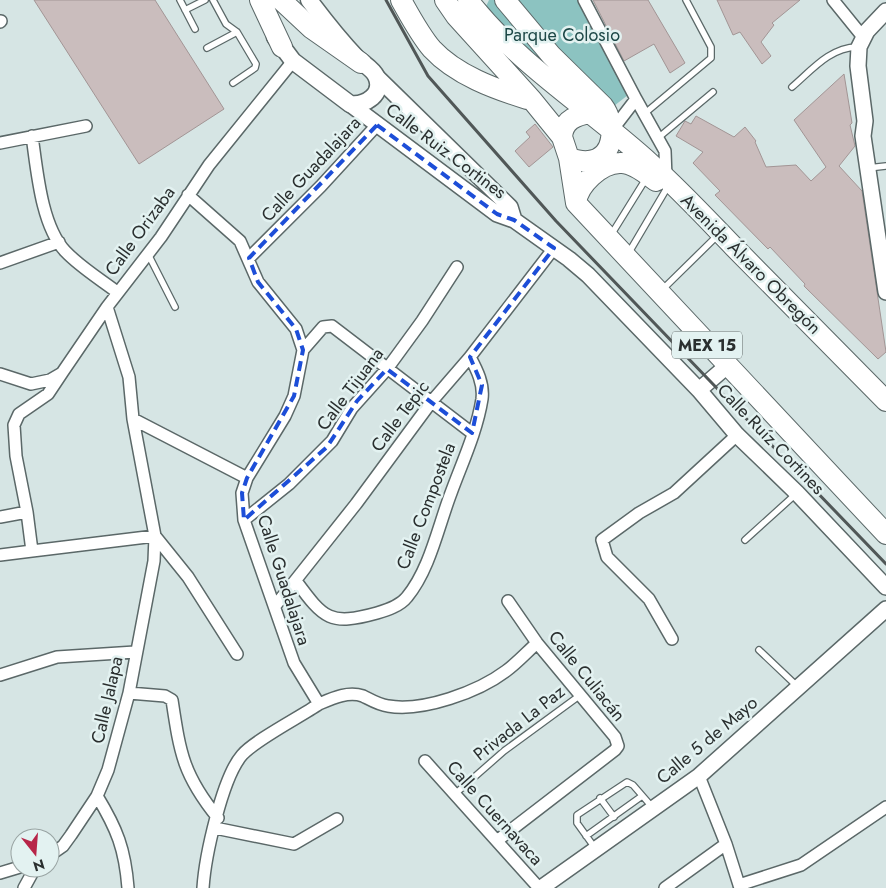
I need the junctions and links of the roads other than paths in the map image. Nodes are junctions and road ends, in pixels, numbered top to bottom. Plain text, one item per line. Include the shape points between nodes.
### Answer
1 (180, 0) edge
2 (205, 0) edge
3 (212, 0) edge
4 (250, 0) edge
5 (260, 0) edge
6 (281, 0) edge
7 (309, 0) edge
8 (401, 0) edge
9 (444, 0) edge
10 (468, 0) edge
11 (505, 0) edge
12 (584, 0) edge
13 (686, 0) edge
14 (833, 0) edge
15 (186, 10) junction
16 (886, 11) edge
17 (196, 29) dead end
18 (237, 32) junction
19 (861, 42) junction
20 (207, 48) dead end
21 (287, 54) junction
22 (369, 69) junction
23 (233, 83) dead end
24 (792, 87) dead end
25 (713, 92) dead end
26 (636, 99) junction
27 (532, 100) junction
28 (350, 104) junction
29 (590, 113) junction
30 (644, 114) junction
31 (377, 125) junction
32 (86, 126) dead end
33 (613, 129) junction
34 (32, 136) junction
35 (562, 137) junction
36 (658, 138) junction
37 (0, 143) edge
38 (569, 158) junction
39 (877, 167) edge
40 (660, 181) junction
41 (188, 195) junction
42 (576, 203) junction
43 (886, 219) edge
44 (514, 220) junction
45 (720, 233) junction
46 (608, 239) junction
47 (58, 242) junction
48 (554, 248) junction
49 (148, 254) junction
50 (249, 258) junction
51 (626, 258) junction
52 (0, 264) edge
53 (456, 267) dead end
54 (117, 292) junction
55 (886, 292) edge
56 (659, 293) junction
57 (106, 307) junction
58 (175, 307) dead end
59 (303, 350) junction
60 (470, 356) junction
61 (727, 366) junction
62 (387, 370) junction
63 (62, 373) junction
64 (0, 374) edge
65 (699, 390) junction
66 (432, 401) junction
67 (886, 401) edge
68 (133, 419) junction
69 (472, 433) junction
70 (737, 435) junction
71 (247, 478) junction
72 (797, 493) junction
73 (27, 512) junction
74 (0, 517) edge
75 (248, 517) junction
76 (886, 534) edge
77 (155, 536) junction
78 (745, 540) dead end
79 (32, 551) junction
80 (0, 555) edge
81 (296, 581) junction
82 (886, 587) edge
83 (508, 601) dead end
84 (275, 606) junction
85 (886, 609) edge
86 (672, 639) dead end
87 (538, 643) junction
88 (760, 650) dead end
89 (135, 652) junction
90 (237, 654) dead end
91 (0, 675) edge
92 (798, 687) junction
93 (129, 693) junction
94 (579, 696) junction
95 (319, 704) junction
96 (425, 760) dead end
97 (699, 776) junction
98 (455, 794) junction
99 (97, 796) junction
100 (642, 796) junction
101 (600, 798) junction
102 (653, 808) junction
103 (886, 808) edge
104 (614, 816) junction
105 (337, 819) dead end
106 (216, 823) junction
107 (586, 836) junction
108 (498, 840) junction
109 (726, 844) junction
110 (60, 848) edge
111 (596, 849) junction
112 (740, 886) edge
113 (128, 888) edge
114 (203, 888) edge
115 (540, 888) edge
116 (665, 888) edge

1 - 15 lane
2 - 15 lane
3 - 18 lane via 226,24
4 - 21 main road, Calle Ruiz Cortines
5 - 21 highway
6 - 22 highway via 311,28
7 - 22 main road, Calle Ruiz Cortines
8 - 27 highway via 428,43 445,60 473,77
9 - 27 highway
10 - 29 highway via 521,55
11 - 33 highway via 551,55 603,106
12 - 26 street
13 - 30 lane via 711,47 711,58
14 - 19 street
15 - 17 lane
16 - 19 street
18 - 20 lane
18 - 23 lane via 256,64
19 - 24 lane via 830,54
19 - 39 street via 858,66
21 - 28 main road, Calle Ruiz Cortines
21 - 41 street, Calle Orizaba
22 - 28 main road via 377,87 372,99 362,104
22 - 44 street, Calle Ruiz Cortines via 510,207
25 - 36 lane
26 - 30 street
26 - 33 street
27 - 35 highway
28 - 31 street, Calle Ruiz Cortines
29 - 33 highway
29 - 35 highway via 570,120 563,129
30 - 36 street
31 - 44 street, Calle Ruiz Cortines via 497,214
31 - 50 street, Calle Guadalajara
32 - 34 street
33 - 38 highway via 609,145 602,155 589,161
33 - 40 highway, Avenida Álvaro Obregón
34 - 37 street
34 - 47 street via 44,203
35 - 38 highway
36 - 40 street via 667,156
38 - 42 highway
39 - 43 street
39 - 55 street
40 - 42 highway via 627,164 614,164 584,184
40 - 45 highway, Avenida Álvaro Obregón via 691,204
40 - 46 lane
40 - 51 lane
41 - 49 street, Calle Orizaba
41 - 50 street via 240,241
42 - 46 highway, MEX 15
44 - 48 street, Calle Ruíz Cortines
45 - 56 lane
45 - 67 highway, Avenida Álvaro Obregón
46 - 51 highway, MEX 15
47 - 52 street
47 - 54 street
48 - 60 street, Calle Tepic
48 - 65 street, Calle Ruíz Cortines via 588,275
49 - 54 street, Calle Orizaba
49 - 58 lane
50 - 59 street via 258,282 296,328
51 - 56 highway, MEX 15
53 - 62 street, Calle Tijuana
54 - 57 street, Calle Orizaba
56 - 61 highway, MEX 15
57 - 63 street, Calle Orizaba
57 - 68 street, Calle Jalapa via 129,377
59 - 62 street via 322,327 328,325
59 - 71 street, Calle Guadalajara via 294,396
60 - 66 street, Calle Tepic
60 - 69 street, Calle Compostela via 482,385 482,399
61 - 65 street
61 - 76 highway, MEX 15
62 - 66 street
62 - 75 street, Calle Tijuana via 358,401 328,446 289,484
63 - 64 street via 50,380 31,384
63 - 73 street, Calle Orizaba via 48,394 24,409 16,419 14,441
65 - 70 street, Calle Ruíz Cortines
66 - 69 street
66 - 81 street, Calle Tepic
68 - 71 street
68 - 77 street, Calle Jalapa
69 - 81 street, Calle Compostela via 422,573 406,599 388,609 340,620 314,605
70 - 72 street, Calle Ruíz Cortines
70 - 86 street via 674,493 602,540 607,558 649,599
71 - 75 street, Calle Guadalajara via 242,493
72 - 78 lane
72 - 82 street, Calle Ruíz Cortines
73 - 74 street
73 - 79 street
75 - 84 street, Calle Guadalajara
77 - 79 street
77 - 89 street, Calle Jalapa via 151,581
77 - 90 street via 188,577
79 - 80 street
81 - 84 street, Calle Tepic
83 - 87 street, Calle Culiacán
84 - 95 street, Calle Guadalajara via 294,663
85 - 92 street, Calle 5 de Mayo
87 - 94 street, Calle Culiacán
87 - 95 street via 490,681 449,698 425,704 387,706 352,694
88 - 92 lane
89 - 91 street via 57,658
89 - 93 street, Calle Jalapa
92 - 97 street, Calle 5 de Mayo
93 - 99 street, Calle Jalapa via 108,770
93 - 106 street via 165,696 172,700 184,766
94 - 98 lane, Privada La Paz via 504,751
94 - 108 street, Calle Culiacán via 615,737 618,746
95 - 106 street via 242,756 228,781
96 - 98 street, Calle Cuernavaca
97 - 102 street, Calle 5 de Mayo
97 - 109 street
98 - 108 street, Calle Cuernavaca
99 - 110 street, Calle Jalapa
99 - 113 street via 120,837
100 - 101 lane via 627,782
100 - 102 lane
100 - 104 lane
101 - 104 lane
101 - 107 lane via 575,817
102 - 111 street, Calle 5 de Mayo
103 - 112 street via 800,865
104 - 107 lane
105 - 106 street via 294,844
106 - 114 street
107 - 111 lane
108 - 115 street, Calle Cuernavaca
109 - 112 street
109 - 116 street
111 - 115 street, Calle 5 de Mayo

